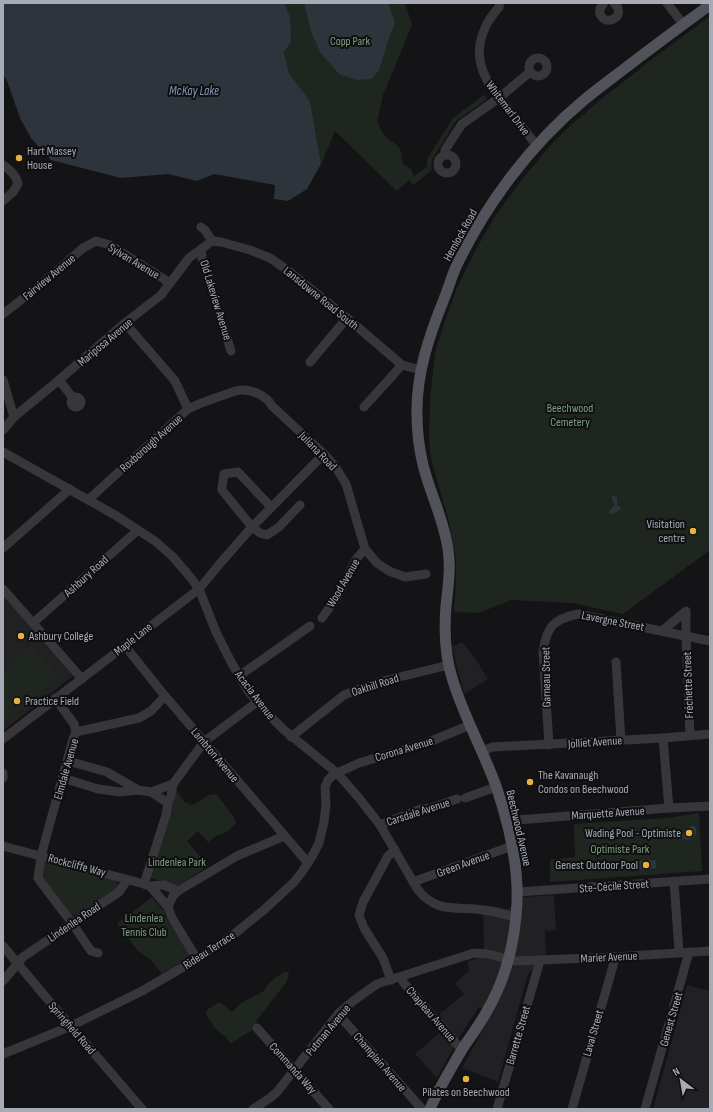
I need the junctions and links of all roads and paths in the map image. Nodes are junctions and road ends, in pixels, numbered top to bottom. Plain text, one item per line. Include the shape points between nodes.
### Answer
1 (500, 3) edge
2 (604, 3) edge
3 (614, 3) edge
4 (667, 3) edge
5 (710, 5) edge
6 (683, 24) junction
7 (530, 72) dead end
8 (499, 98) junction
9 (537, 146) junction
10 (445, 155) dead end
11 (3, 166) edge
12 (3, 202) edge
13 (201, 226) dead end
14 (96, 241) joint
15 (212, 241) junction
16 (201, 249) junction
17 (169, 284) junction
18 (3, 314) edge
19 (346, 318) junction
20 (125, 323) junction
21 (231, 351) dead end
22 (310, 362) dead end
23 (402, 365) junction
24 (421, 370) junction
25 (3, 380) edge
26 (59, 380) junction
27 (73, 398) dead end
28 (364, 407) dead end
29 (188, 408) junction
30 (14, 417) junction
31 (3, 430) edge
32 (3, 452) edge
33 (324, 454) junction
34 (70, 489) junction
35 (88, 500) junction
36 (300, 505) dead end
37 (271, 507) junction
38 (252, 527) junction
39 (138, 530) junction
40 (3, 548) edge
41 (365, 549) junction
42 (449, 566) joint
43 (426, 574) dead end
44 (3, 589) edge
45 (199, 589) junction
46 (565, 617) joint
47 (322, 618) dead end
48 (33, 623) junction
49 (310, 626) dead end
50 (662, 631) junction
51 (686, 636) junction
52 (710, 641) edge
53 (125, 646) junction
54 (616, 662) dead end
55 (448, 665) junction
56 (239, 676) junction
57 (82, 679) junction
58 (165, 696) junction
59 (55, 698) junction
60 (257, 702) junction
61 (470, 725) junction
62 (76, 732) junction
63 (710, 734) edge
64 (690, 735) junction
65 (291, 737) junction
66 (663, 738) junction
67 (3, 739) edge
68 (621, 740) junction
69 (205, 743) junction
70 (548, 745) junction
71 (481, 751) junction
72 (68, 761) junction
73 (3, 773) edge
74 (337, 773) junction
75 (3, 778) edge
76 (63, 778) junction
77 (173, 784) junction
78 (496, 787) junction
79 (138, 790) junction
80 (151, 792) junction
81 (168, 803) junction
82 (710, 806) edge
83 (669, 808) junction
84 (506, 821) junction
85 (380, 824) junction
86 (284, 836) junction
87 (3, 846) edge
88 (512, 846) junction
89 (395, 850) junction
90 (42, 856) junction
91 (308, 863) junction
92 (710, 879) edge
93 (128, 880) junction
94 (674, 881) junction
95 (413, 882) junction
96 (147, 885) junction
97 (178, 891) junction
98 (518, 892) junction
99 (168, 907) junction
100 (516, 917) junction
101 (72, 923) junction
102 (3, 946) edge
103 (710, 950) edge
104 (679, 952) junction
105 (690, 952) junction
106 (98, 953) dead end
107 (614, 957) junction
108 (197, 959) junction
109 (509, 960) junction
110 (540, 961) junction
111 (18, 963) junction
112 (401, 977) junction
113 (391, 980) junction
114 (3, 981) edge
115 (338, 1014) junction
116 (71, 1026) junction
117 (257, 1028) dead end
118 (462, 1050) junction
119 (3, 1054) edge
120 (295, 1070) junction
121 (142, 1109) edge
122 (254, 1109) edge
123 (329, 1109) edge
124 (422, 1109) edge
125 (430, 1109) edge
126 (497, 1109) edge
127 (572, 1109) edge
128 (645, 1109) edge

1 - 8 street, Whitemarl Drive via 485,26 479,53 485,77
2 - 3 street via 600,12 603,18 609,20 615,19 618,14 618,8
4 - 6 street
5 - 6 main road, Hemlock Road
6 - 9 main road, Hemlock Road via 584,100
7 - 8 street
8 - 9 street, Whitemarl Drive
8 - 10 street via 462,124 445,150
9 - 24 main road, Hemlock Road via 511,177 480,222 455,270 433,325
11 - 12 street via 14,174 18,182 17,188
13 - 15 street
14 - 17 street, Sylvan Avenue via 110,245
14 - 18 street, Fairview Avenue via 83,248 38,288
15 - 16 street
15 - 19 street, Lansdowne Road South via 250,250 270,258
16 - 17 street, Mariposa Avenue via 189,258
16 - 21 street, Old Lakeview Avenue
17 - 20 street, Mariposa Avenue via 161,295
19 - 22 street
19 - 23 street, Lansdowne Road South
20 - 26 street, Mariposa Avenue
20 - 29 street, Roxborough Avenue via 175,381
23 - 24 street, Lansdowne Road South
23 - 28 street
24 - 42 main road, Hemlock Road via 417,394 418,438 422,463 444,528
25 - 30 street
26 - 27 street
26 - 30 street, Mariposa Avenue
29 - 33 street, Juliana Road via 237,391 259,394
29 - 35 street, Roxborough Avenue
30 - 31 street, Mariposa Avenue
32 - 34 street, Acacia Avenue
33 - 37 street, Maple Lane
33 - 41 street, Juliana Road via 346,484
34 - 35 street, Acacia Avenue
34 - 40 street
35 - 39 street, Acacia Avenue
36 - 38 street via 279,527 267,535
37 - 38 street, Maple Lane
37 - 38 street via 238,472 224,474 222,490
38 - 45 street, Maple Lane
39 - 45 street, Acacia Avenue via 173,557
39 - 48 street, Ashbury Road
41 - 43 street, Juliana Road via 389,571 405,577
41 - 47 street, Wood Avenue via 357,558 337,597
42 - 55 main road, Beechwood Avenue via 446,606
44 - 48 street
45 - 53 street, Maple Lane
45 - 56 street, Acacia Avenue via 218,636
46 - 50 street, Lavergne Street via 578,614
46 - 70 street, Garneau Street via 552,625 545,638 543,651
48 - 57 street
49 - 56 street
50 - 51 street, Lavergne Street
50 - 51 street, Lavergne Street via 686,611
51 - 52 street, Lavergne Street
51 - 64 street, Fréchette Street
53 - 57 street, Maple Lane
53 - 58 street, Lambton Avenue
54 - 68 street
55 - 61 main road, Beechwood Avenue
55 - 65 street, Oakhill Road via 379,682 344,695
56 - 60 street, Acacia Avenue
57 - 59 street, Maple Lane
58 - 62 street, Elmdale Avenue via 151,711 140,718
58 - 69 street, Lambton Avenue
59 - 62 street via 74,724
59 - 67 street, Maple Lane
60 - 65 street, Acacia Avenue
60 - 69 street
61 - 71 main road, Beechwood Avenue
61 - 74 street, Corona Avenue via 429,742 359,763
62 - 72 street, Elmdale Avenue
63 - 64 street, Jolliet Avenue
64 - 66 street, Jolliet Avenue
65 - 74 street, Acacia Avenue
66 - 68 street, Jolliet Avenue
66 - 83 street
68 - 70 street, Jolliet Avenue
69 - 77 street
69 - 86 street, Lambton Avenue
70 - 71 street, Jolliet Avenue via 493,747
71 - 78 main road, Beechwood Avenue
72 - 76 street, Elmdale Avenue
72 - 79 street via 107,772
73 - 75 street
74 - 85 street, Acacia Avenue
74 - 91 street, Rideau Terrace via 326,783 322,833
76 - 79 street via 98,789 120,792
76 - 90 street, Elmdale Avenue
77 - 80 street
77 - 81 street
78 - 84 main road, Beechwood Avenue
78 - 85 street, Carsdale Avenue
79 - 80 street
80 - 81 street
81 - 96 street
82 - 83 street, Marquette Avenue
83 - 84 street, Marquette Avenue
84 - 88 main road, Beechwood Avenue
85 - 89 street, Acacia Avenue
86 - 91 street, Lambton Avenue
86 - 97 street via 237,856
87 - 90 street, Rockcliffe Way
88 - 95 street, Green Avenue
88 - 98 main road, Beechwood Avenue
89 - 95 street, Acacia Avenue
89 - 113 street, Chapleau Avenue via 388,856 363,902 359,915 383,958
90 - 93 street, Rockcliffe Way
90 - 101 street, Elmdale Avenue via 38,878
91 - 108 street, Rideau Terrace via 294,882 265,909
92 - 94 street, Ste-Cécile Street
93 - 96 street, Rockcliffe Way
93 - 101 street, Lindenlea Road via 119,892
94 - 98 street, Ste-Cécile Street
94 - 104 street
95 - 100 street, Acacia Avenue via 426,900 437,906 482,910
96 - 97 street, Rockcliffe Way via 164,885
96 - 99 street
97 - 99 street via 172,896
98 - 100 main road, Beechwood Avenue
99 - 108 street
100 - 109 main road, Beechwood Avenue
101 - 106 street, Elmdale Avenue via 91,951
101 - 111 street, Lindenlea Road
102 - 111 street, Springfield Road
103 - 105 street, Marier Avenue
104 - 105 street, Marier Avenue
104 - 107 street, Marier Avenue
105 - 128 street, Genest Street
107 - 110 street, Marier Avenue
107 - 127 street, Laval Street
108 - 116 street, Rideau Terrace via 142,991
109 - 110 street, Marier Avenue
109 - 112 street, Putman Avenue via 474,953
109 - 118 main road, Beechwood Avenue via 492,1004
110 - 126 street, Barrette Street
111 - 114 street, Lindenlea Road
111 - 116 street, Springfield Road
112 - 113 street, Putman Avenue
112 - 118 street, Chapleau Avenue
113 - 115 street, Putman Avenue via 377,984
115 - 120 street, Putman Avenue
115 - 124 street, Champlain Avenue
116 - 119 street, Rideau Terrace
116 - 121 street, Springfield Road
117 - 120 street, Commanda Way
118 - 125 main road, Beechwood Avenue
120 - 122 street, Putman Avenue via 270,1098
120 - 123 street, Commanda Way

